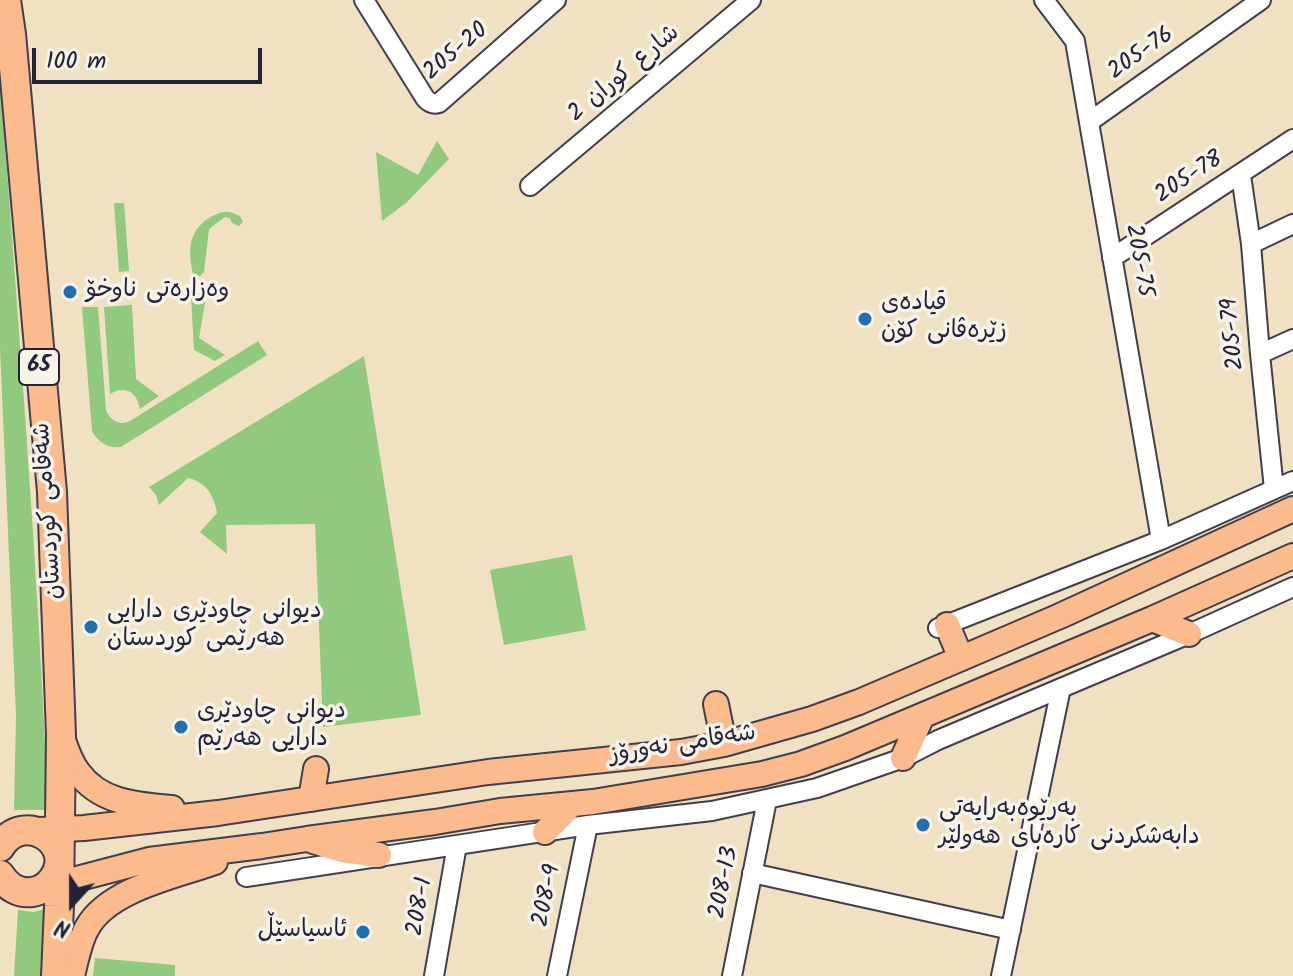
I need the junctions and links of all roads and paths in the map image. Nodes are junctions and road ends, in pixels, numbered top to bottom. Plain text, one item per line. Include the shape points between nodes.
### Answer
1 (6, 0) edge
2 (556, 0) edge
3 (1044, 0) edge
4 (1261, 0) edge
5 (745, 2) edge
6 (371, 3) edge
7 (1089, 122) junction
8 (1293, 139) edge
9 (1241, 175) junction
10 (530, 186) dead end
11 (1293, 224) edge
12 (1251, 244) junction
13 (1112, 258) junction
14 (1293, 339) edge
15 (1260, 354) junction
16 (1293, 481) edge
17 (1274, 489) junction
18 (1293, 509) edge
19 (1161, 540) junction
20 (1293, 556) edge
21 (1293, 587) edge
22 (1060, 616) junction
23 (1152, 619) junction
24 (942, 626) joint
25 (1189, 634) junction
26 (1075, 651) junction
27 (961, 658) junction
28 (1061, 688) junction
29 (716, 704) dead end
30 (922, 716) junction
31 (61, 735) junction
32 (724, 744) junction
33 (903, 758) junction
34 (316, 769) dead end
35 (311, 799) junction
36 (767, 800) junction
37 (572, 804) junction
38 (218, 813) junction
39 (588, 825) junction
40 (46, 830) junction
41 (545, 832) junction
42 (307, 839) junction
43 (457, 845) junction
44 (262, 846) junction
45 (0, 847) edge
46 (379, 855) junction
47 (752, 873) junction
48 (0, 875) edge
49 (55, 876) junction
50 (246, 877) dead end
51 (1011, 930) junction
52 (56, 976) edge
53 (72, 976) edge
54 (434, 976) edge
55 (557, 976) edge
56 (732, 976) edge
57 (1001, 976) edge

1 - 31 highway, شەقامی کوردستان / 65 via 52,492
2 - 6 street, 205-20 via 439,103 425,98
3 - 7 street, 205-75 via 1075,41
4 - 7 street, 205-76
5 - 10 street, شارع كوران 2
7 - 13 street, 205-75
8 - 9 street, 205-78
9 - 12 street, 205-79
9 - 13 street, 205-78
11 - 12 street
12 - 15 street, 205-79
13 - 19 street, 205-75
14 - 15 street
15 - 17 street, 205-79
16 - 17 street
17 - 19 street
18 - 22 main road, شەقامی نەورۆز
19 - 24 street
20 - 23 main road, شەقامی نەورۆز
21 - 25 street
22 - 26 main road
22 - 27 main road, شەقامی نەورۆز
23 - 25 main road
23 - 26 main road, شەقامی نەورۆز
24 - 27 main road
25 - 28 street
26 - 30 main road, شەقامی نەورۆز
27 - 32 main road, شەقامی نەورۆز via 859,702
28 - 33 street
28 - 51 street
29 - 32 main road
30 - 33 main road
30 - 37 main road, شەقامی نەورۆز via 762,774
31 - 38 main road via 79,774 103,794 126,803
31 - 40 highway, شەقامی کوردستان / 65
32 - 35 main road, شەقامی نەورۆز
33 - 36 street
34 - 35 main road
35 - 38 main road, شەقامی نەورۆز
36 - 39 street
36 - 47 street, 208-13
37 - 41 main road
37 - 42 main road, شەقامی نەورۆز
38 - 40 main road, شەقامی نەورۆز
39 - 41 street
39 - 55 street, 208-9
40 - 45 highway via 21,830
40 - 49 highway via 42,834 57,849
41 - 43 street
42 - 44 main road, شەقامی نەورۆز
42 - 46 main road
43 - 46 street
43 - 54 street, 208-1
44 - 49 main road, شەقامی نەورۆز
44 - 53 main road via 142,887 99,911 81,940
46 - 50 street
47 - 51 street
47 - 56 street, 208-13
48 - 49 highway via 8,886 27,892
49 - 52 highway
51 - 57 street

